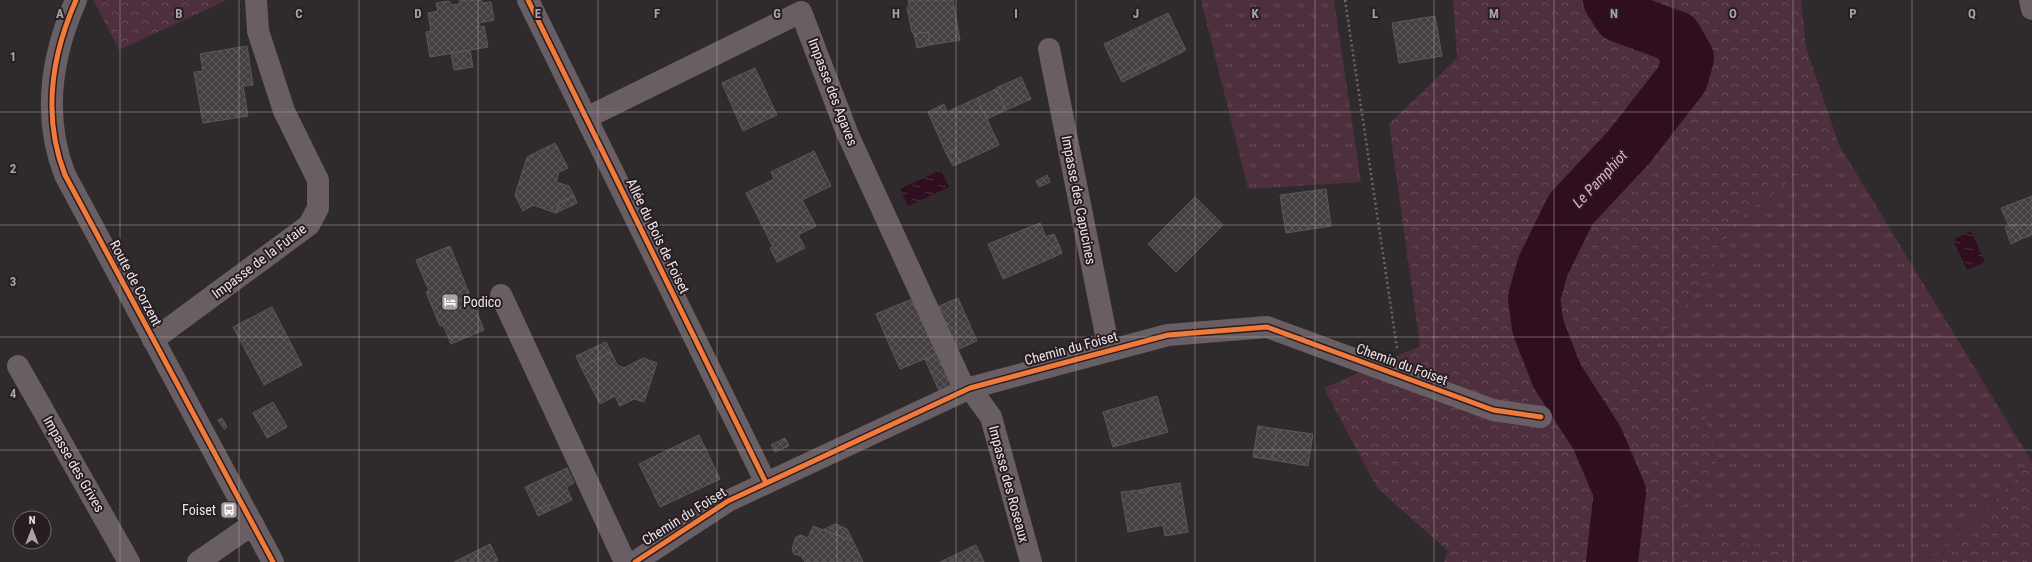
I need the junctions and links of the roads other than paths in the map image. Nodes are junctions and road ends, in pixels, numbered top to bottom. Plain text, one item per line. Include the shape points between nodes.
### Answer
1 (76, 0) edge
2 (256, 0) edge
3 (528, 0) edge
4 (2030, 0) edge
5 (2032, 9) edge
6 (1049, 49) dead end
7 (586, 118) junction
8 (501, 295) dead end
9 (153, 340) junction
10 (1109, 350) junction
11 (18, 366) dead end
12 (968, 389) junction
13 (1541, 417) dead end
14 (766, 483) junction
15 (253, 524) junction
16 (129, 562) edge
17 (198, 562) edge
18 (273, 562) edge
19 (625, 562) edge
20 (635, 562) edge
21 (1031, 562) edge

1 - 9 street, Route de Corzent via 60,42 51,86 51,109 57,150 65,175
2 - 9 street, Impasse de la Futaie via 258,31 284,111 318,180 318,208 309,225
3 - 7 street, Allée du Bois de Foiset
4 - 5 street
6 - 10 street, Impasse des Capucines
7 - 12 street, Impasse des Agaves via 801,12 848,135
7 - 14 street, Allée du Bois de Foiset
8 - 19 street
9 - 15 street, Route de Corzent
10 - 12 street, Chemin du Foiset
10 - 13 street, Chemin du Foiset via 1168,334 1267,327 1493,410
11 - 16 street, Impasse des Grives
12 - 14 street, Chemin du Foiset
12 - 21 street, Impasse des Roseaux via 991,417
14 - 20 street, Chemin du Foiset via 728,502
15 - 17 street
15 - 18 street, Route de Corzent

